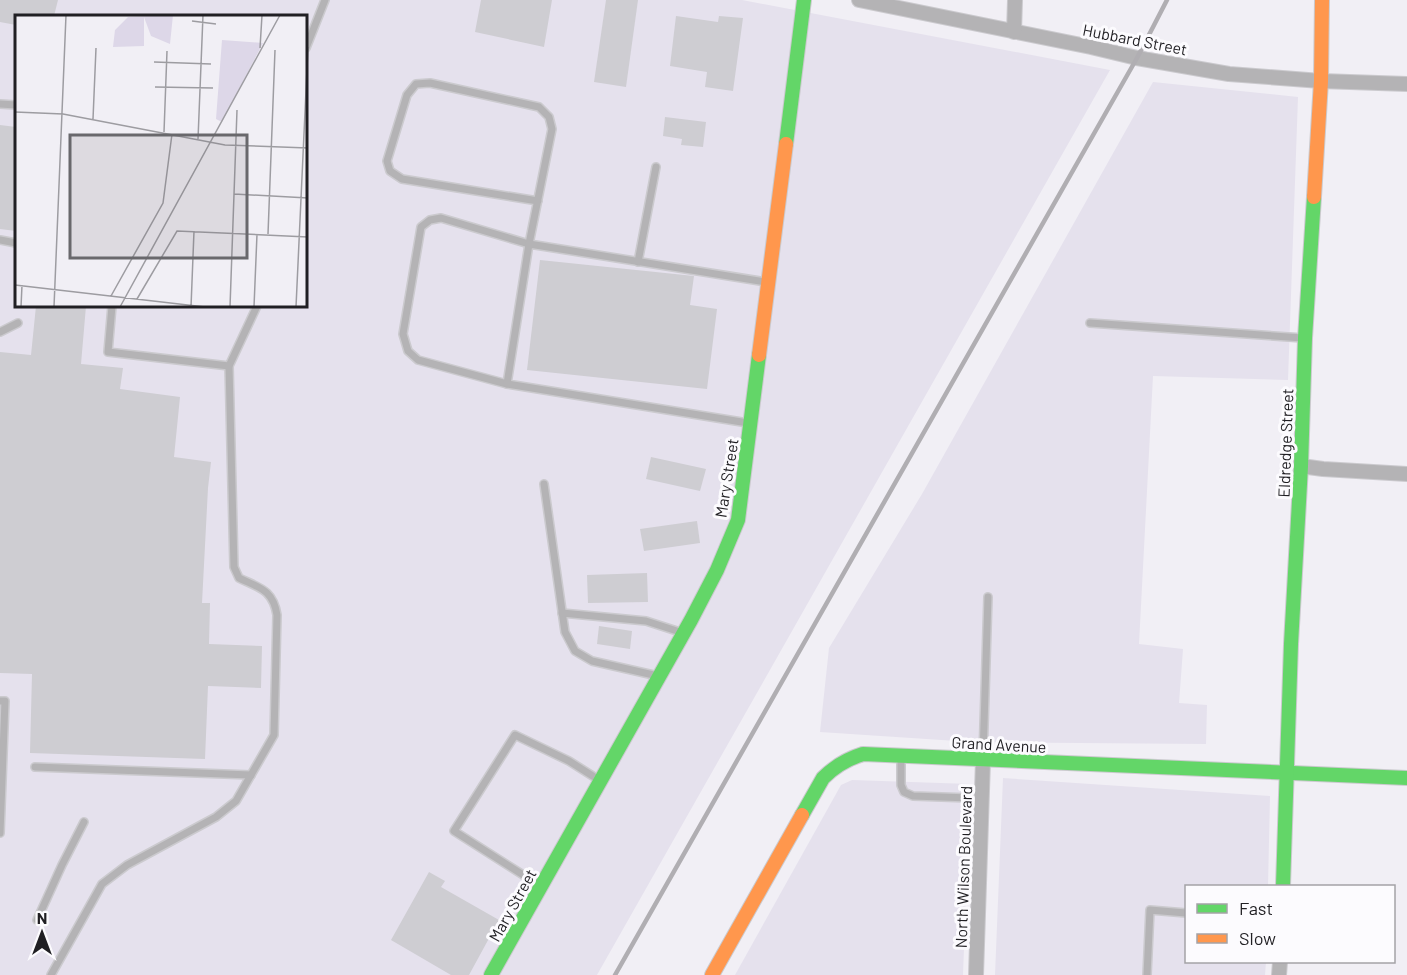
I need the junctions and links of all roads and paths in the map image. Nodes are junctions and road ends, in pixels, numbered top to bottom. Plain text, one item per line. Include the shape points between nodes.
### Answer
1 (325, 0) edge
2 (804, 0) edge
3 (859, 0) edge
4 (1015, 0) edge
5 (1322, 0) edge
6 (1014, 32) junction
7 (308, 43) edge
8 (1321, 81) junction
9 (1407, 84) edge
10 (0, 104) edge
11 (15, 105) edge
12 (656, 167) dead end
13 (538, 201) junction
14 (0, 240) edge
15 (15, 243) edge
16 (529, 244) junction
17 (638, 262) junction
18 (768, 283) junction
19 (112, 308) edge
20 (256, 308) edge
21 (18, 323) dead end
22 (1090, 323) dead end
23 (0, 332) edge
24 (1305, 338) junction
25 (229, 366) junction
26 (507, 384) junction
27 (751, 423) junction
28 (1301, 466) junction
29 (1407, 474) edge
30 (544, 484) dead end
31 (988, 597) dead end
32 (562, 613) junction
33 (683, 633) junction
34 (659, 677) junction
35 (0, 701) edge
36 (901, 755) junction
37 (983, 760) junction
38 (1, 767) edge
39 (35, 767) dead end
40 (1286, 772) junction
41 (251, 775) junction
42 (1407, 778) edge
43 (601, 781) junction
44 (970, 798) dead end
45 (84, 822) dead end
46 (0, 833) edge
47 (1282, 885) edge
48 (541, 886) junction
49 (1185, 913) edge
50 (37, 920) dead end
51 (51, 975) edge
52 (491, 975) edge
53 (712, 975) edge
54 (976, 975) edge
55 (1147, 975) edge

1 - 7 lane
2 - 18 street, Mary Street
3 - 6 street, Hubbard Street
4 - 6 street
5 - 8 street, Eldredge Street
6 - 8 street, Hubbard Street via 1229,74
8 - 9 street, Hubbard Street
8 - 24 street, Eldredge Street
10 - 11 lane
12 - 17 lane
13 - 13 lane via 552,129 549,117 539,107 430,83 417,84 407,95 387,161 390,171 402,179
13 - 16 lane
14 - 15 lane
16 - 17 lane
16 - 26 lane
16 - 26 lane via 441,218 430,220 421,228 403,334 408,351 418,360
17 - 18 lane
18 - 27 street, Mary Street
19 - 25 lane via 108,352
20 - 25 lane
21 - 23 lane
22 - 24 lane
24 - 28 street, Eldredge Street
25 - 41 lane via 234,567 239,578 266,592 275,602 277,615 274,735
26 - 27 lane
27 - 33 street, Mary Street via 738,520
28 - 29 street
28 - 40 street, Eldredge Street
30 - 32 lane
31 - 37 lane
32 - 33 lane via 646,621
32 - 34 lane via 565,632 575,651 592,661
33 - 34 street, Mary Street
34 - 43 street, Mary Street
35 - 38 lane via 5,701
36 - 37 street, Grand Avenue
36 - 44 lane via 900,785 904,792 913,796
36 - 53 street, Grand Avenue via 863,754 847,758 823,778
37 - 40 street, Grand Avenue
37 - 54 street, North Wilson Boulevard
38 - 46 lane
39 - 41 lane
40 - 42 street, Grand Avenue
40 - 47 street, Eldredge Street
41 - 51 lane via 236,801 216,817 127,865 102,884
43 - 48 street, Mary Street
43 - 48 lane via 569,760 514,735 454,831
45 - 50 lane
48 - 52 street, Mary Street
49 - 55 lane via 1150,910

